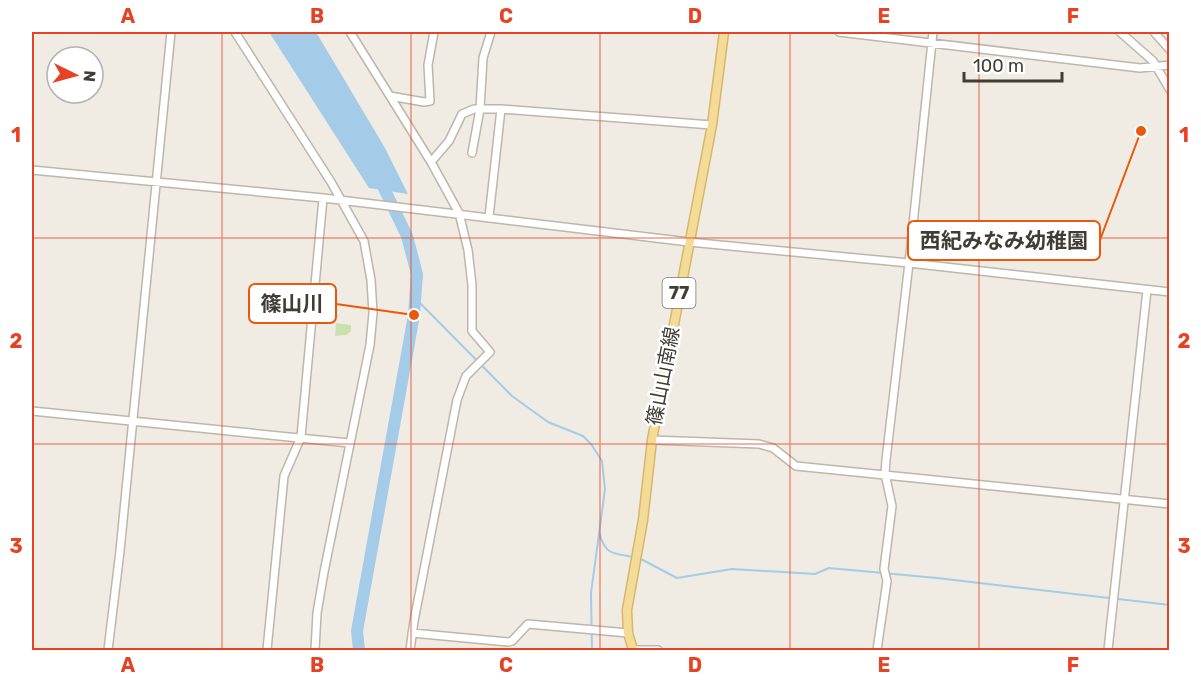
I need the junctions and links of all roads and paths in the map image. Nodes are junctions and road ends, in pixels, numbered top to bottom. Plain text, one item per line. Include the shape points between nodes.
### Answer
1 (171, 32) edge
2 (236, 32) edge
3 (350, 32) edge
4 (434, 32) edge
5 (491, 32) edge
6 (724, 32) edge
7 (839, 32) edge
8 (933, 32) edge
9 (1120, 32) edge
10 (1154, 32) edge
11 (932, 42) junction
12 (1170, 50) edge
13 (1170, 65) edge
14 (1158, 68) junction
15 (1170, 90) edge
16 (390, 96) junction
17 (480, 109) junction
18 (501, 109) junction
19 (712, 124) junction
20 (472, 153) dead end
21 (431, 162) junction
22 (32, 170) edge
23 (157, 182) junction
24 (323, 198) junction
25 (344, 201) junction
26 (456, 213) junction
27 (489, 217) junction
28 (689, 242) junction
29 (909, 262) junction
30 (1147, 290) junction
31 (1170, 292) edge
32 (32, 411) edge
33 (132, 421) junction
34 (301, 438) junction
35 (652, 440) junction
36 (349, 443) junction
37 (885, 474) junction
38 (1125, 499) junction
39 (1170, 504) edge
40 (412, 633) junction
41 (628, 633) junction
42 (633, 650) edge
43 (108, 651) edge
44 (267, 651) edge
45 (315, 651) edge
46 (410, 651) edge
47 (658, 651) edge
48 (877, 651) edge
49 (1108, 651) edge

1 - 23 street
2 - 25 street
3 - 16 street
4 - 16 street via 429,65 430,101
5 - 17 street via 483,58
6 - 19 main road, 篠山山南線 / 77
7 - 11 street
8 - 11 street
9 - 14 street via 1154,60
10 - 12 street
11 - 14 street
11 - 29 street
13 - 14 street
14 - 15 street
16 - 21 street
17 - 18 street
17 - 20 street
17 - 21 street via 462,114 449,141
18 - 19 street
18 - 27 street
19 - 28 main road, 篠山山南線 / 77
21 - 26 street
22 - 23 street
23 - 24 street
23 - 33 street
24 - 25 street
24 - 34 street
25 - 26 street
25 - 36 street via 364,241 373,313
26 - 27 street
26 - 40 street via 470,262 472,331 490,352 469,372 457,400
27 - 28 street
28 - 29 street
28 - 35 main road, 篠山山南線 / 77
29 - 30 street
29 - 37 street
30 - 31 street
30 - 38 street
32 - 33 street
33 - 34 street
33 - 43 street
34 - 36 street
34 - 44 street via 284,476
35 - 37 street via 759,444 773,448 796,465
35 - 41 main road, 篠山山南線 / 77 via 627,610
36 - 45 street via 316,613
37 - 38 street
37 - 48 street via 892,506
38 - 39 street
38 - 49 street
40 - 41 street via 508,642 528,624
40 - 46 street
41 - 42 main road, 篠山山南線 / 77
42 - 47 street

